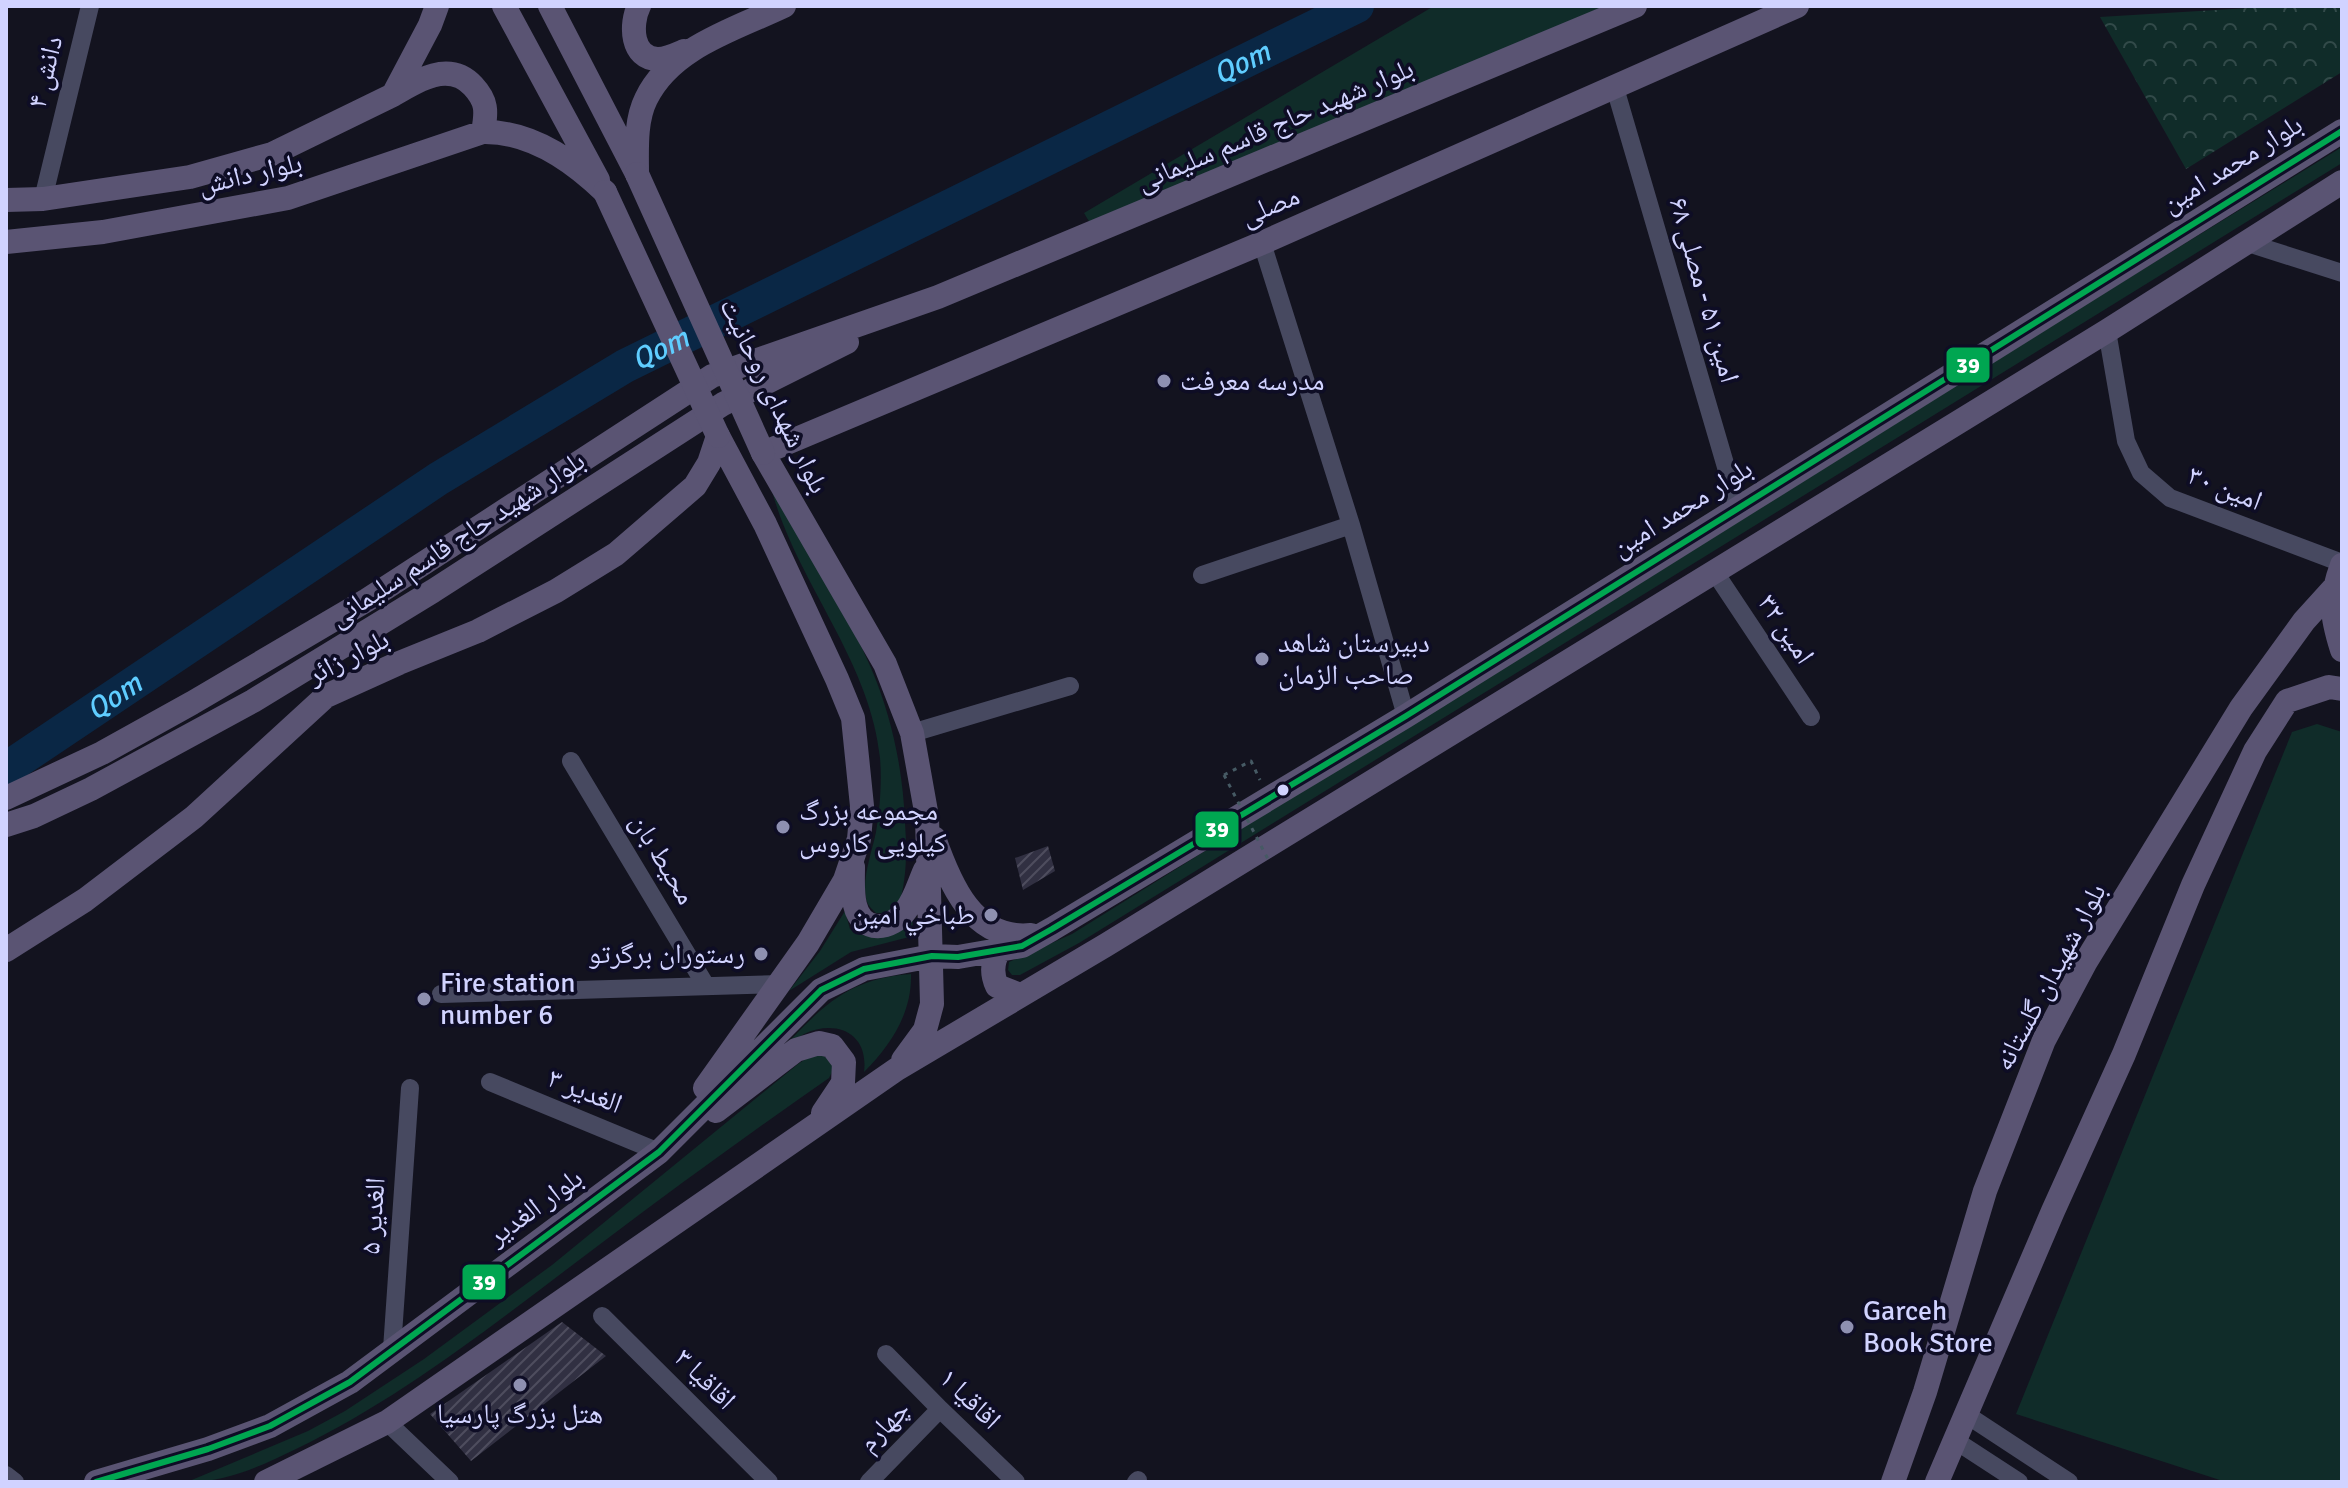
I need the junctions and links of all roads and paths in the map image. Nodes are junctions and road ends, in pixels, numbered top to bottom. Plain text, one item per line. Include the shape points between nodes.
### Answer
1 (90, 6) edge
2 (437, 6) edge
3 (504, 6) edge
4 (550, 6) edge
5 (639, 6) edge
6 (784, 6) edge
7 (1635, 6) edge
8 (1797, 6) edge
9 (694, 47) junction
10 (1615, 88) junction
11 (393, 95) junction
12 (2342, 131) edge
13 (491, 132) junction
14 (637, 174) junction
15 (2342, 182) edge
16 (605, 192) junction
17 (43, 199) junction
18 (6, 200) edge
19 (6, 242) edge
20 (1262, 243) junction
21 (2248, 243) junction
22 (2342, 273) edge
23 (938, 297) junction
24 (2107, 331) junction
25 (718, 436) junction
26 (763, 453) junction
27 (1738, 508) junction
28 (1351, 525) junction
29 (2342, 564) edge
30 (1714, 571) junction
31 (1202, 575) dead end
32 (2333, 589) junction
33 (2342, 650) edge
34 (1070, 686) dead end
35 (2342, 689) edge
36 (1406, 716) junction
37 (1811, 717) dead end
38 (912, 733) junction
39 (571, 761) dead end
40 (1251, 761) dead end
41 (6, 798) edge
42 (34, 816) junction
43 (927, 817) junction
44 (6, 825) edge
45 (6, 834) edge
46 (853, 857) junction
47 (928, 862) junction
48 (1270, 863) dead end
49 (1052, 929) junction
50 (1000, 949) junction
51 (6, 950) edge
52 (932, 956) junction
53 (780, 984) junction
54 (706, 986) junction
55 (441, 994) dead end
56 (1020, 995) junction
57 (897, 1069) junction
58 (490, 1082) dead end
59 (410, 1088) dead end
60 (803, 1134) junction
61 (659, 1152) junction
62 (602, 1316) dead end
63 (392, 1349) junction
64 (886, 1354) dead end
65 (940, 1409) junction
66 (1967, 1415) junction
67 (387, 1422) junction
68 (1956, 1441) junction
69 (2010, 1443) junction
70 (1994, 1466) junction
71 (6, 1475) edge
72 (15, 1482) edge
73 (96, 1482) edge
74 (266, 1482) edge
75 (450, 1482) edge
76 (769, 1482) edge
77 (869, 1482) edge
78 (1016, 1482) edge
79 (1893, 1482) edge
80 (1937, 1482) edge
81 (2019, 1482) edge
82 (2069, 1482) edge

1 - 17 street, دانش ۴
2 - 11 main road
3 - 16 main road
4 - 14 main road, بلوار شهدای روحانیت
5 - 9 main road via 633,29 645,55 658,60
6 - 9 main road
7 - 23 main road, بلوار شهید حاج قاسم سلیمانی
8 - 10 main road, مصلی
9 - 14 main road via 662,75 645,100
10 - 20 main road, مصلی
10 - 27 street, امین ۵۱ - مصلی ۶۸
11 - 13 main road, بلوار دانش via 416,81 458,75 484,99
11 - 17 main road, بلوار دانش via 272,154 190,177
12 - 27 main road, بلوار محمد امین
13 - 16 main road via 533,141 560,155
13 - 19 main road, بلوار دانش via 288,198 103,232
14 - 26 main road, بلوار شهدای روحانیت, bridge
15 - 21 main road
16 - 25 main road, bridge
17 - 18 main road, بلوار دانش
20 - 26 main road, مصلی
20 - 28 street
21 - 22 street
21 - 24 main road
23 - 41 main road, بلوار شهید حاج قاسم سلیمانی via 712,376 367,600 115,746
23 - 42 main road, بلوار شهید حاج قاسم سلیمانی via 723,404 346,647 159,754
24 - 29 street, امین ۳۰ via 2126,441 2141,473 2170,498
24 - 30 main road
25 - 46 main road via 765,524 853,718 862,806
25 - 51 main road, بلوار زائر via 695,486 616,554 478,631 326,696 194,817 85,900
26 - 38 main road, بلوار شهدای روحانیت via 885,664
27 - 36 main road, بلوار محمد امین
28 - 31 street
28 - 36 street
29 - 32 main road
30 - 37 street, امین ۳۲
30 - 56 main road
32 - 33 main road
32 - 79 main road, بلوار شهیدان گلستانه via 2241,708 2085,963 2044,1040 1985,1191
34 - 38 street
35 - 66 main road via 2329,687 2287,701 2255,751
36 - 49 main road, بلوار محمد امین
38 - 43 main road, بلوار شهدای روحانیت
39 - 54 street, محیط بان
40 - 48 path, bridge via 1224,775
42 - 44 main road, بلوار شهید حاج قاسم سلیمانی
42 - 45 main road
43 - 47 main road
43 - 49 main road via 943,866 971,913 1005,934
46 - 47 main road via 859,916 868,925 883,927 908,909
46 - 53 main road via 845,880
47 - 52 main road
49 - 50 main road, بلوار محمد امین via 1022,946
50 - 52 main road, بلوار الغدیر
50 - 56 main road via 993,977 997,986
52 - 57 main road via 932,1004 925,1030
52 - 61 main road, بلوار الغدیر via 864,969 821,990
53 - 54 street
53 - 61 main road
54 - 55 street
56 - 57 main road
57 - 60 main road
58 - 61 street, الغدیر ۳
59 - 63 street, الغدیر ۵
60 - 61 main road via 843,1083 844,1062 832,1046 819,1043 796,1050
60 - 67 main road
61 - 63 main road, بلوار الغدیر
62 - 76 street, اقاقیا ۳
63 - 73 main road, بلوار الغدیر via 350,1382 270,1426
64 - 65 street, اقاقیا ۱
65 - 77 street, چهارم
65 - 78 street, اقاقیا ۱
66 - 68 main road
66 - 69 street
67 - 74 main road
67 - 75 street
68 - 70 street
68 - 80 main road
69 - 70 street via 1995,1449
69 - 82 street
70 - 81 street
71 - 72 street

